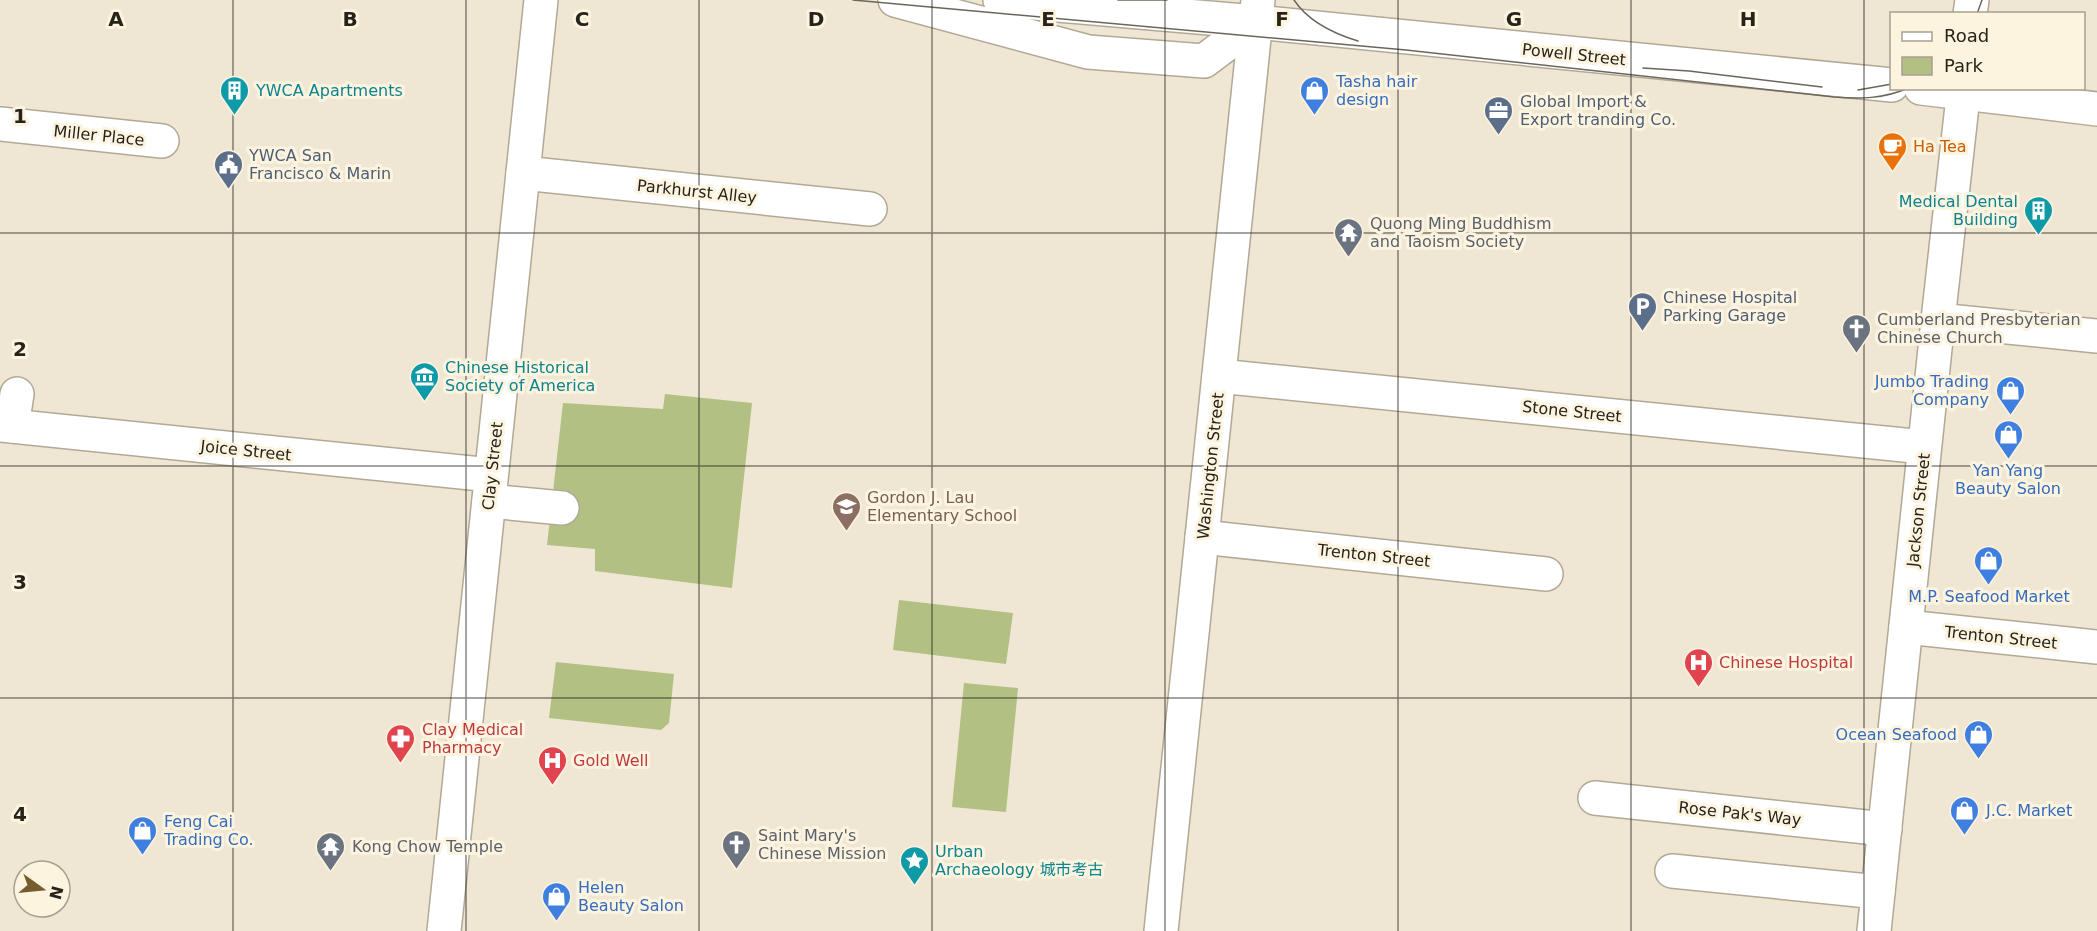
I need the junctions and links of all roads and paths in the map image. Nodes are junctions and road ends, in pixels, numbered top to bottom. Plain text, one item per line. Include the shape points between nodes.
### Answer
1 (541, 0) edge
2 (895, 0) edge
3 (1000, 0) edge
4 (1257, 11) edge
5 (1890, 86) edge
6 (1964, 91) edge
7 (2097, 109) edge
8 (0, 124) edge
9 (162, 141) dead end
10 (523, 173) junction
11 (870, 209) dead end
12 (1938, 320) junction
13 (2097, 336) edge
14 (1219, 376) junction
15 (17, 394) dead end
16 (6, 425) edge
17 (1924, 447) junction
18 (490, 488) junction
19 (562, 508) dead end
20 (1202, 537) junction
21 (1546, 573) dead end
22 (1906, 627) junction
23 (2097, 647) edge
24 (1595, 798) dead end
25 (1885, 829) junction
26 (1672, 871) dead end
27 (1878, 892) junction
28 (444, 931) edge
29 (1161, 931) edge
30 (1874, 931) edge

1 - 10 street, Clay Street
2 - 4 street via 1088,52 1204,61
3 - 4 street, Powell Street
4 - 5 street, Powell Street
4 - 14 street, Washington Street
6 - 7 street
6 - 12 street, Jackson Street
8 - 9 street, Miller Place
10 - 11 street, Parkhurst Alley
10 - 18 street, Clay Street
12 - 13 street
12 - 17 street, Jackson Street
14 - 17 street, Stone Street
14 - 20 street, Washington Street
15 - 16 street
16 - 18 street, Joice Street via 151,427
17 - 22 street, Jackson Street
18 - 19 street, Joice Street
18 - 28 street, Clay Street
20 - 21 street, Trenton Street
20 - 29 street, Washington Street
22 - 23 street, Trenton Street
22 - 25 street, Jackson Street
24 - 25 street, Rose Pak's Way
25 - 27 street, Jackson Street
26 - 27 street
27 - 30 street, Jackson Street

